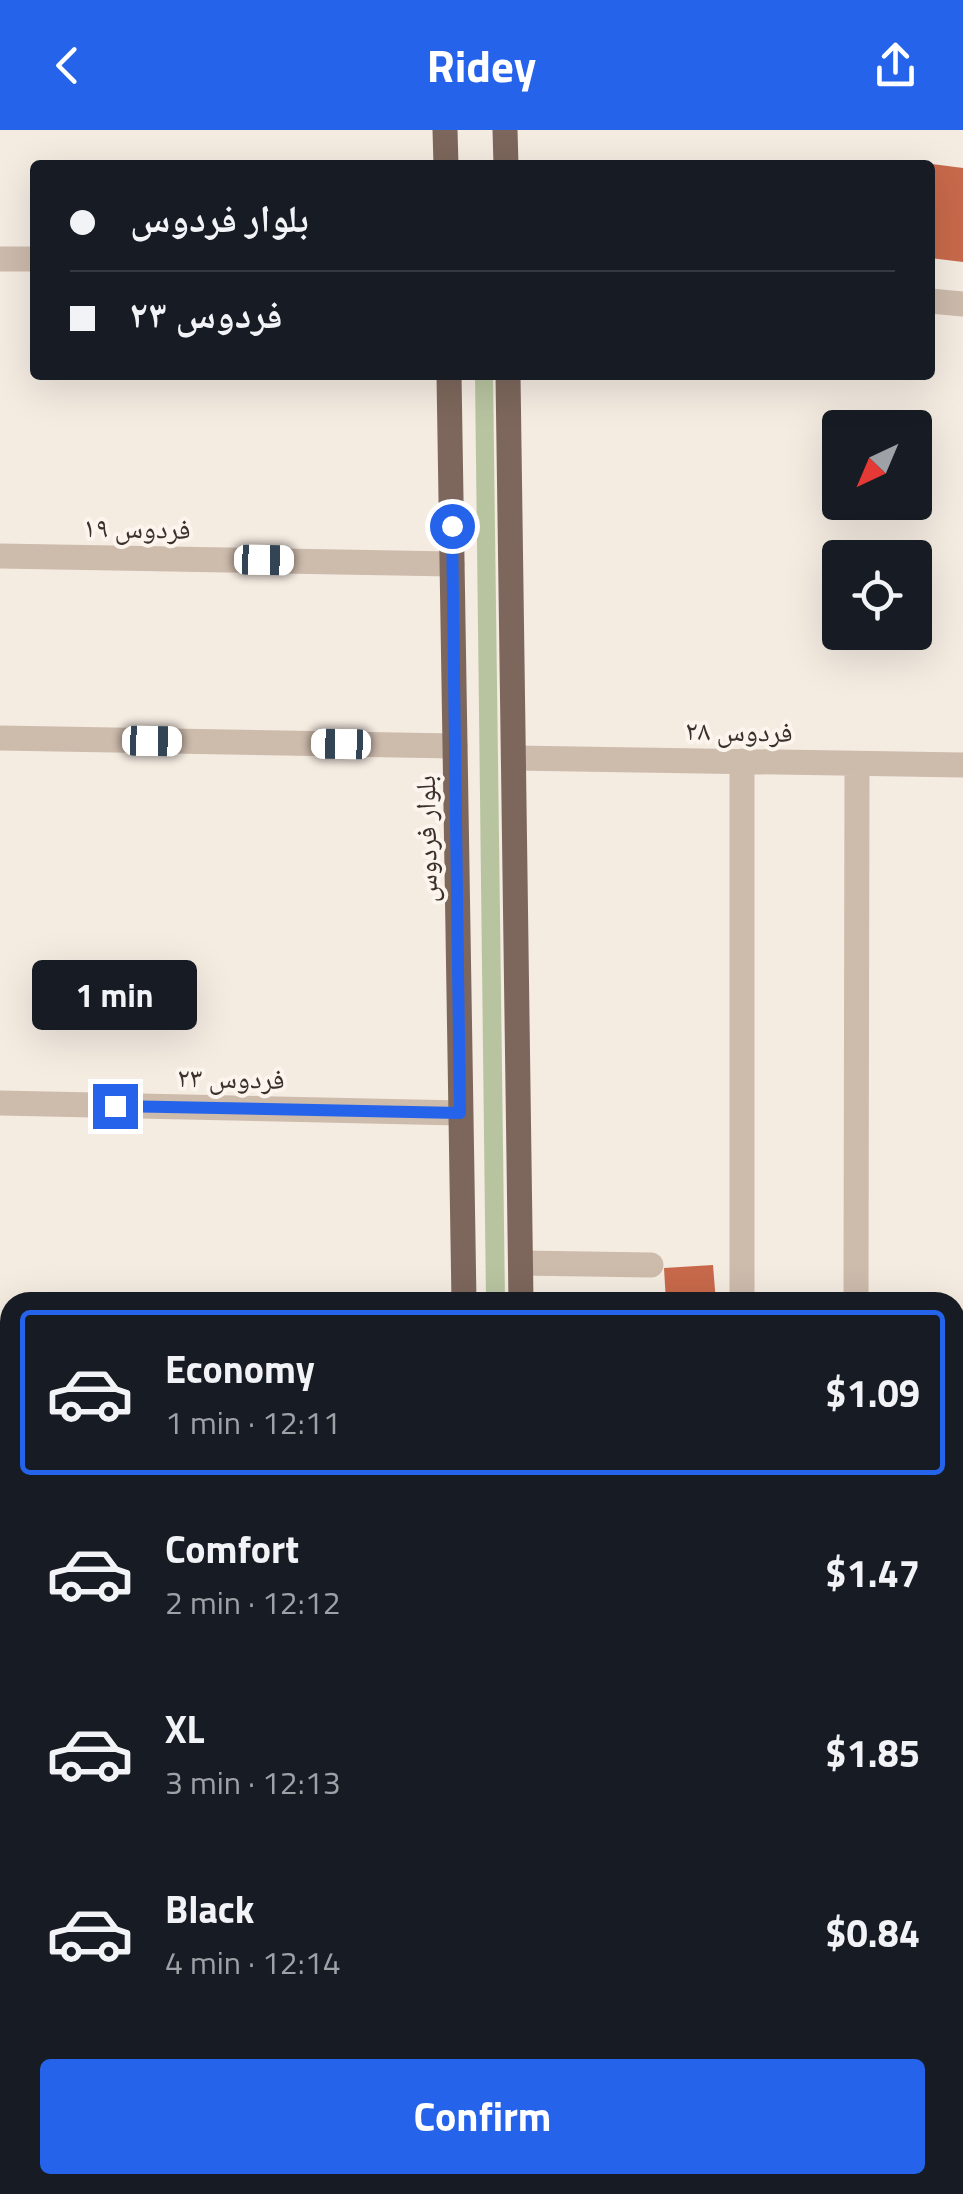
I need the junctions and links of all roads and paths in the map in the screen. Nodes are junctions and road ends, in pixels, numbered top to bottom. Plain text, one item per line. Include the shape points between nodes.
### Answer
1 (445, 130) edge
2 (505, 130) edge
3 (446, 160) edge
4 (506, 160) edge
5 (0, 259) edge
6 (30, 259) edge
7 (935, 301) edge
8 (963, 304) edge
9 (449, 380) edge
10 (508, 380) edge
11 (0, 556) edge
12 (452, 564) junction
13 (0, 738) edge
14 (455, 746) junction
15 (514, 758) junction
16 (742, 762) junction
17 (857, 764) junction
18 (963, 765) edge
19 (0, 1104) edge
20 (460, 1113) junction
21 (521, 1263) junction
22 (651, 1264) dead end
23 (464, 1292) edge
24 (521, 1292) edge
25 (742, 1292) edge
26 (856, 1292) edge

1 - 3 main road
2 - 4 main road
5 - 6 street
7 - 8 street
9 - 12 main road, بلوار فردوس
10 - 15 main road
11 - 12 street, فردوس ۱۹
12 - 14 main road, بلوار فردوس
13 - 14 street
14 - 20 main road, بلوار فردوس
15 - 16 street, فردوس ۲۸
15 - 21 main road
16 - 17 street, فردوس ۲۸
16 - 25 street
17 - 18 street, فردوس ۲۸
17 - 26 street
19 - 20 street, فردوس ۲۳
20 - 23 main road, بلوار فردوس
21 - 22 street
21 - 24 main road

